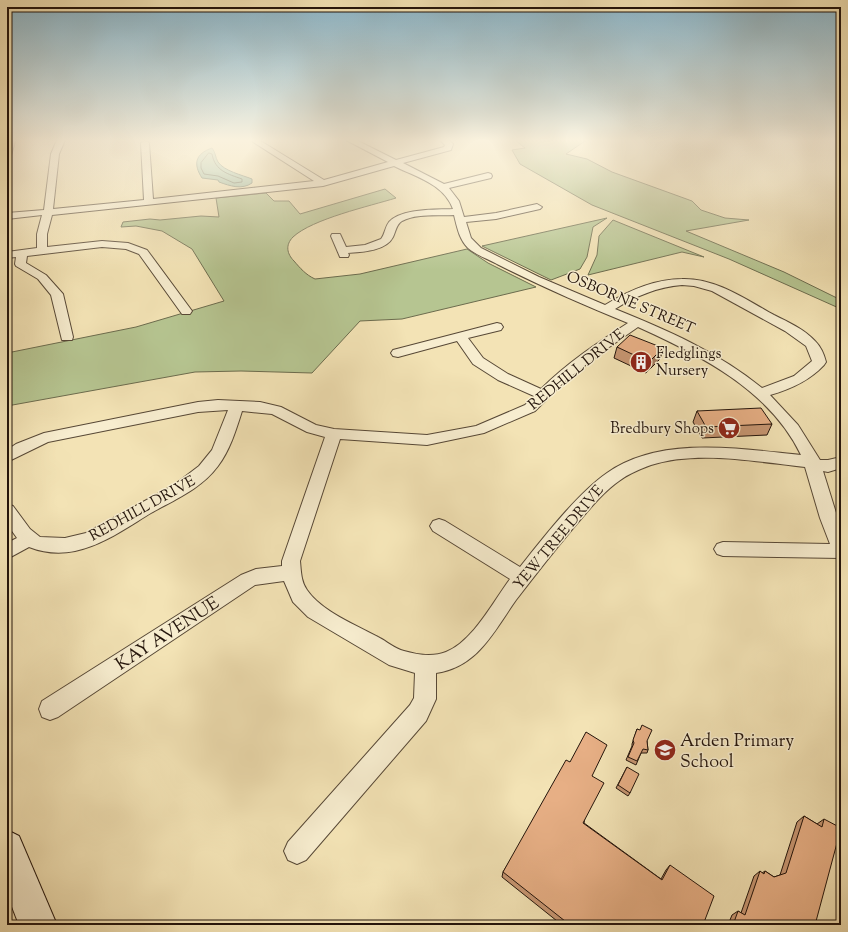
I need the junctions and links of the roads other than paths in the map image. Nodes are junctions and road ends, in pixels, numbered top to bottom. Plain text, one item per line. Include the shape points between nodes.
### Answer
1 (51, 183) edge
2 (148, 183) edge
3 (318, 183) edge
4 (438, 183) edge
5 (454, 183) edge
6 (443, 186) junction
7 (149, 202) junction
8 (537, 207) dead end
9 (48, 212) junction
10 (7, 216) edge
11 (459, 216) junction
12 (336, 236) dead end
13 (42, 251) junction
14 (22, 253) junction
15 (7, 255) edge
16 (605, 310) junction
17 (186, 311) dead end
18 (637, 322) junction
19 (497, 327) dead end
20 (460, 336) junction
21 (67, 337) dead end
22 (398, 353) dead end
23 (760, 393) junction
24 (543, 395) junction
25 (237, 405) junction
26 (334, 434) junction
27 (7, 457) edge
28 (841, 462) edge
29 (813, 464) junction
30 (7, 510) edge
31 (439, 526) dead end
32 (29, 539) junction
33 (841, 548) edge
34 (723, 550) dead end
35 (841, 551) edge
36 (7, 552) edge
37 (290, 573) junction
38 (522, 577) junction
39 (426, 665) junction
40 (50, 709) dead end
41 (7, 848) edge
42 (297, 851) dead end
43 (38, 925) edge

1 - 9 street
2 - 7 street
3 - 7 street
4 - 6 street
5 - 6 street
6 - 11 street via 452,198
7 - 9 street
8 - 11 street via 496,216
9 - 10 street
9 - 13 street via 42,234
11 - 12 street via 420,214 404,217 394,223 386,241 344,253
11 - 16 street, OSBORNE STREET via 463,233 474,248
13 - 14 street
13 - 17 street via 102,244 128,246 143,252
14 - 15 street
14 - 21 street via 20,264 42,277 57,294
16 - 18 street, OSBORNE STREET
16 - 23 street via 627,296 668,283 696,283 738,299 809,341 816,351 819,362 796,382
18 - 23 street, OSBORNE STREET via 707,354
18 - 24 street, REDHILL DRIVE via 560,378
19 - 20 street
20 - 22 street
20 - 24 street via 478,361 503,377
23 - 29 street, OSBORNE STREET via 806,446
24 - 26 street, REDHILL DRIVE via 530,408 479,430 427,440
25 - 26 street, REDHILL DRIVE via 276,410 312,429
25 - 27 street, REDHILL DRIVE via 198,407 44,438
25 - 32 street, REDHILL DRIVE via 227,435 212,462 201,475 181,488 100,535 80,542 51,545
26 - 37 street, YEW TREE DRIVE via 291,561
28 - 29 street, YEW TREE DRIVE via 828,466
29 - 33 street, OSBORNE STREET via 831,527
29 - 38 street, YEW TREE DRIVE via 696,453 661,458 628,468 603,483
30 - 32 street
31 - 38 street
32 - 36 street
34 - 35 street
37 - 39 street, YEW TREE DRIVE via 296,591 312,611 396,658
37 - 40 street, KAY AVENUE via 248,580
38 - 39 street, YEW TREE DRIVE via 467,650 445,662
39 - 42 street via 425,699 418,713
41 - 43 main road

